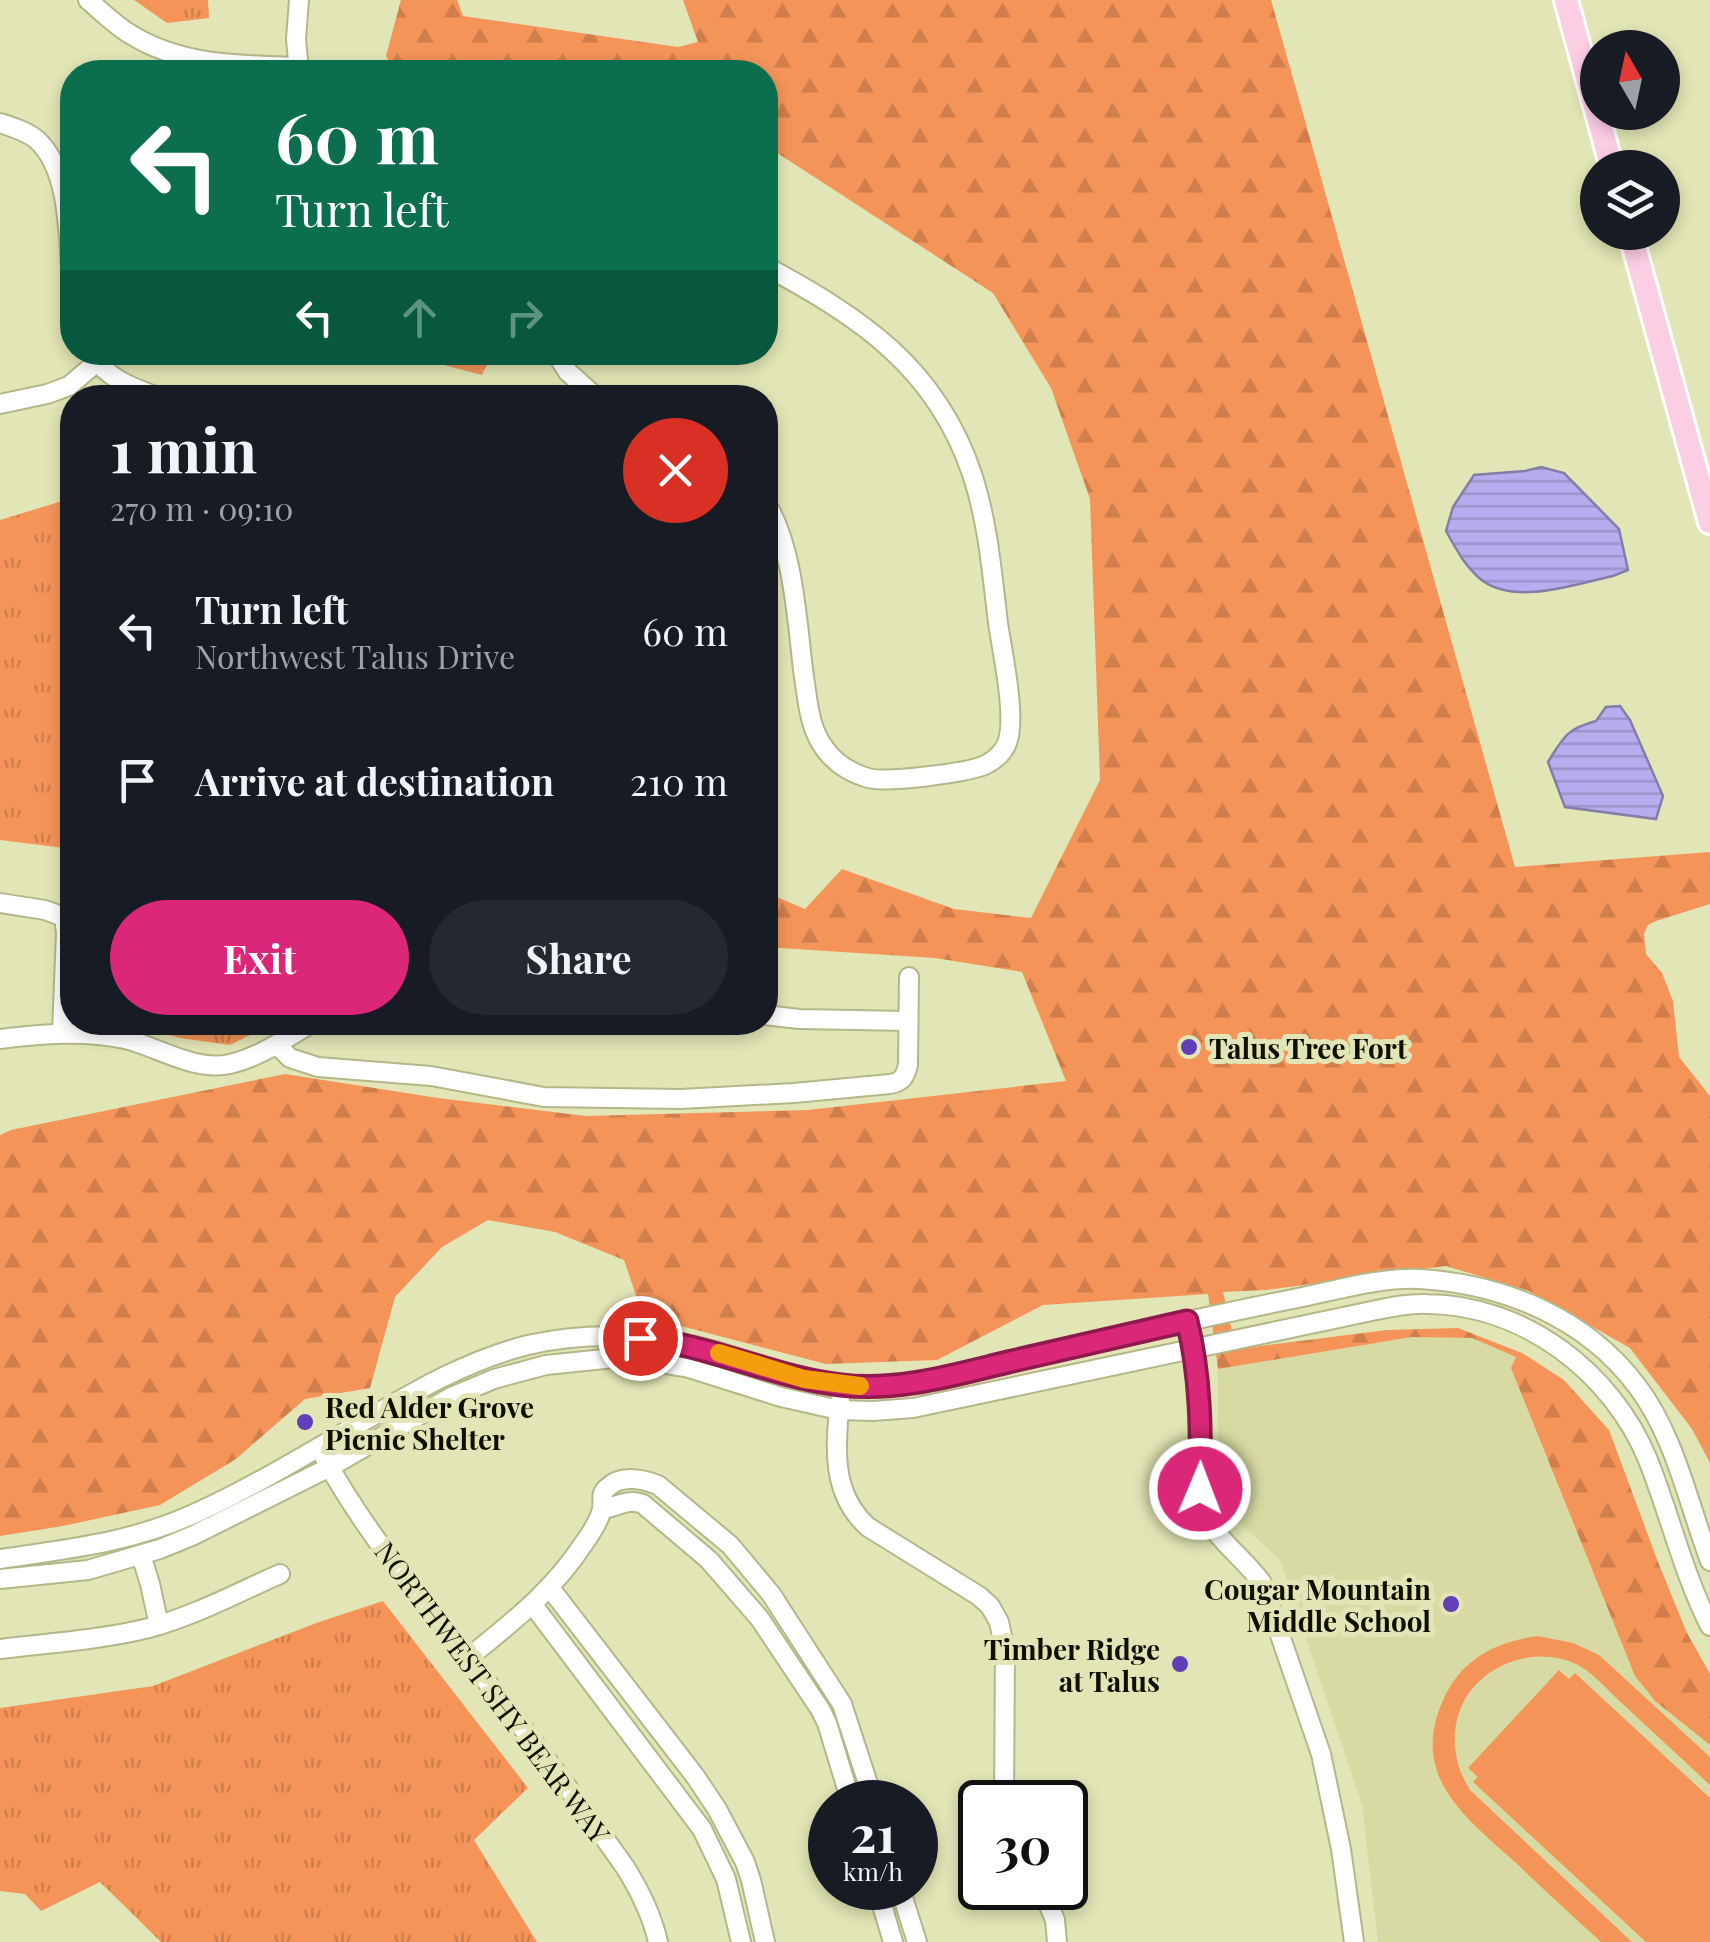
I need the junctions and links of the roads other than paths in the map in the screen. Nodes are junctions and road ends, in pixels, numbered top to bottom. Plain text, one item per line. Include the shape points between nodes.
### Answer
1 (88, 0) edge
2 (300, 0) edge
3 (1566, 0) edge
4 (195, 60) edge
5 (297, 60) edge
6 (0, 124) edge
7 (1607, 150) edge
8 (60, 179) edge
9 (1635, 250) edge
10 (778, 274) edge
11 (87, 365) edge
12 (100, 365) edge
13 (563, 365) edge
14 (70, 385) edge
15 (126, 385) edge
16 (582, 385) edge
17 (60, 389) edge
18 (0, 404) edge
19 (1710, 522) edge
20 (778, 527) edge
21 (0, 903) edge
22 (60, 916) edge
23 (909, 976) dead end
24 (778, 1016) edge
25 (908, 1021) junction
26 (60, 1033) edge
27 (98, 1035) edge
28 (294, 1035) edge
29 (0, 1039) edge
30 (277, 1046) junction
31 (1187, 1321) junction
32 (1194, 1350) junction
33 (842, 1386) junction
34 (839, 1410) junction
35 (319, 1447) junction
36 (330, 1467) junction
37 (602, 1510) junction
38 (142, 1555) junction
39 (0, 1558) edge
40 (1710, 1561) edge
41 (280, 1574) dead end
42 (0, 1579) edge
43 (550, 1588) junction
44 (533, 1605) junction
45 (159, 1625) junction
46 (1710, 1626) edge
47 (0, 1648) edge
48 (468, 1658) junction
49 (844, 1780) edge
50 (867, 1780) edge
51 (1004, 1780) edge
52 (884, 1910) edge
53 (907, 1910) edge
54 (1051, 1910) edge
55 (658, 1942) edge
56 (741, 1942) edge
57 (765, 1942) edge
58 (893, 1942) edge
59 (917, 1942) edge
60 (1058, 1942) edge
61 (1354, 1942) edge

1 - 4 street via 130,34
2 - 5 street
3 - 7 main road
6 - 8 street via 35,138
9 - 19 main road
10 - 20 street via 866,326 898,354 942,409 972,474 1009,707 1008,741 999,756 976,769 892,780 868,778 836,761 810,718
11 - 14 street
12 - 15 street
13 - 16 street
17 - 18 street
21 - 22 street
23 - 25 street
24 - 25 street
25 - 30 street via 908,1065 900,1082 681,1099 544,1097 412,1074 318,1067
26 - 29 street
27 - 30 street via 216,1065
28 - 30 street
31 - 32 street
31 - 33 street via 916,1382
31 - 40 street via 1390,1280 1472,1286 1537,1306 1595,1342 1639,1388 1670,1446
32 - 34 street via 913,1408
32 - 46 street via 1405,1304 1457,1308 1519,1324 1576,1361 1624,1416 1647,1458
32 - 61 street via 1205,1519 1262,1583 1324,1766
33 - 34 street
33 - 35 street via 668,1340 573,1338 530,1344 441,1376
34 - 36 street via 690,1368 614,1358 574,1361 451,1396
34 - 51 street via 839,1474 855,1515 979,1596 999,1622 1006,1650
35 - 36 street, NORTHWEST SHY BEAR WAY
35 - 39 street via 199,1512 131,1538
36 - 38 street
36 - 48 street, NORTHWEST SHY BEAR WAY via 378,1542
37 - 43 street
37 - 49 street via 644,1504 722,1574 820,1709
37 - 50 street via 605,1489 646,1480 730,1544 842,1704
38 - 42 street via 88,1570
38 - 45 street
41 - 45 street
43 - 44 street
43 - 57 street via 717,1809 751,1880
44 - 48 street
44 - 56 street via 702,1829 726,1880
45 - 47 street
48 - 55 street, NORTHWEST SHY BEAR WAY via 625,1867
52 - 58 street
53 - 59 street
54 - 60 street

